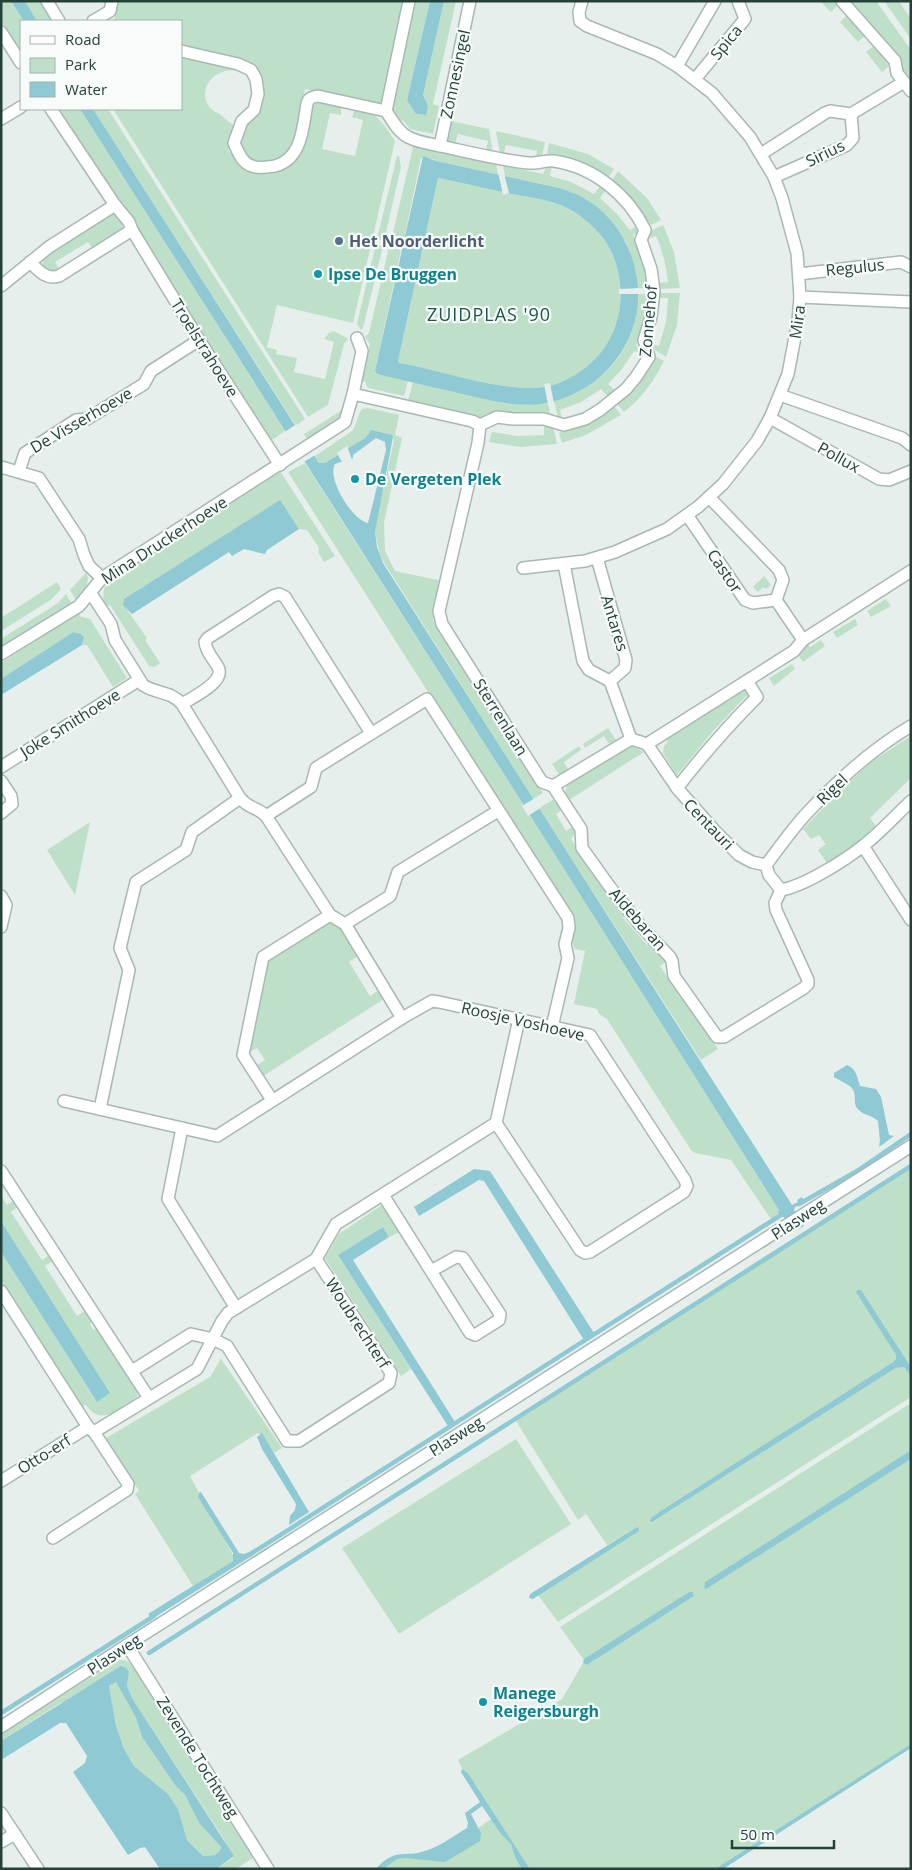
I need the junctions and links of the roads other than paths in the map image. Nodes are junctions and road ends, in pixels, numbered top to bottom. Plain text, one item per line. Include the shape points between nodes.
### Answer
1 (47, 1) edge
2 (409, 1) edge
3 (470, 1) edge
4 (582, 1) edge
5 (715, 1) edge
6 (738, 1) edge
7 (842, 1) edge
8 (110, 11) edge
9 (58, 20) edge
10 (95, 20) edge
11 (1, 32) edge
12 (182, 51) edge
13 (20, 61) edge
14 (677, 66) junction
15 (695, 79) junction
16 (907, 86) edge
17 (20, 108) edge
18 (52, 110) edge
19 (386, 111) junction
20 (851, 114) junction
21 (1, 119) edge
22 (440, 146) junction
23 (761, 154) junction
24 (774, 177) junction
25 (115, 206) junction
26 (132, 230) junction
27 (30, 262) junction
28 (911, 267) edge
29 (799, 274) junction
30 (1, 286) edge
31 (800, 297) junction
32 (911, 302) edge
33 (357, 338) dead end
34 (199, 340) junction
35 (353, 394) junction
36 (780, 395) junction
37 (770, 418) junction
38 (480, 425) junction
39 (911, 445) edge
40 (280, 464) junction
41 (1, 468) edge
42 (19, 471) junction
43 (911, 471) edge
44 (709, 497) junction
45 (687, 515) junction
46 (597, 558) junction
47 (564, 564) junction
48 (523, 568) dead end
49 (911, 571) edge
50 (102, 578) junction
51 (90, 592) junction
52 (776, 600) junction
53 (804, 640) junction
54 (1, 654) edge
55 (140, 680) junction
56 (610, 681) junction
57 (747, 681) junction
58 (182, 704) junction
59 (911, 726) edge
60 (371, 733) junction
61 (631, 739) junction
62 (647, 744) junction
63 (1, 767) edge
64 (1, 782) edge
65 (553, 786) junction
66 (677, 788) junction
67 (240, 798) junction
68 (911, 801) edge
69 (498, 811) junction
70 (1, 813) edge
71 (266, 816) junction
72 (863, 846) junction
73 (766, 865) junction
74 (781, 890) junction
75 (1, 896) edge
76 (330, 915) junction
77 (911, 919) edge
78 (345, 924) junction
79 (1, 927) edge
80 (402, 1018) junction
81 (518, 1019) junction
82 (552, 1027) junction
83 (272, 1100) junction
84 (64, 1101) dead end
85 (100, 1109) junction
86 (496, 1123) junction
87 (182, 1128) junction
88 (911, 1146) edge
89 (1, 1171) edge
90 (383, 1195) junction
91 (316, 1259) junction
92 (431, 1271) junction
93 (1, 1291) edge
94 (236, 1308) junction
95 (213, 1339) junction
96 (132, 1371) junction
97 (149, 1398) junction
98 (91, 1430) junction
99 (1, 1482) edge
100 (53, 1538) dead end
101 (127, 1645) junction
102 (1, 1727) edge
103 (1, 1813) edge
104 (15, 1834) junction
105 (1, 1842) edge
106 (38, 1869) edge
107 (268, 1869) edge

1 - 9 street
2 - 19 street
3 - 22 street, Zonnesingel
4 - 14 street, Mira via 580,21 587,26
5 - 14 street, Spica
6 - 15 street, Spica via 745,19
7 - 16 street via 895,61 897,73
8 - 10 street
11 - 13 street
12 - 19 street via 251,70 258,94 254,110 242,121 234,142 240,156 252,166 271,166 291,158 300,140 308,101 312,97
14 - 15 street, Mira
15 - 23 street, Mira via 750,137
16 - 20 street
17 - 21 street
18 - 25 street, Troelstrahoeve
19 - 22 street, Zonnehof via 406,137
20 - 23 street, Sirius via 825,113
20 - 24 street, Sirius via 853,138 847,145
22 - 38 street, Zonnehof via 529,164 553,161 572,166 607,183 625,199 646,230 641,240 651,269 653,302 644,340 649,357 636,378 585,419 564,425 544,419 497,416
23 - 24 street, Mira
24 - 29 street, Mira via 797,254
25 - 26 street, Troelstrahoeve
25 - 27 street
26 - 27 street via 59,276 44,276
26 - 34 street, Troelstrahoeve
27 - 30 street
28 - 29 street, Regulus via 901,262
29 - 31 street, Mira
31 - 32 street, Regulus
31 - 36 street, Mira via 788,374
33 - 35 street via 362,351
34 - 40 street, Troelstrahoeve
34 - 42 street, De Visserhoeve via 151,371 144,384 87,419 76,420 25,453
35 - 38 street
35 - 40 street via 345,422
36 - 37 street, Mira
36 - 39 street via 902,438
37 - 43 street, Pollux via 879,479 889,480
37 - 44 street, Mira via 757,441
38 - 65 street, Sterrenlaan via 439,610 442,624 542,782
40 - 50 street, Mina Druckerhoeve
41 - 42 street, De Visserhoeve
42 - 50 street, De Visserhoeve via 39,478 45,485 79,540 90,566
44 - 45 street, Mira
44 - 52 street via 779,570 783,580
45 - 46 street, Mira via 667,529
45 - 52 street, Castor via 745,600 753,603
46 - 47 street, Mira
46 - 56 street, Antares via 626,660 625,668
47 - 48 street, Mira
47 - 56 street via 583,661 589,670
49 - 53 street
50 - 51 street, Mina Druckerhoeve
51 - 54 street, Mina Druckerhoeve via 79,606
51 - 55 street
52 - 53 street
53 - 57 street via 794,651
55 - 58 street via 150,690 175,696
55 - 63 street, Joke Smithoeve
56 - 61 street
57 - 62 street
57 - 66 street via 757,698 705,752
58 - 60 street via 216,682 220,675 206,648 208,638 279,594 285,597
58 - 67 street
59 - 73 street, Rigel via 843,778 806,814
60 - 69 street via 427,699
60 - 71 street via 316,768 311,787
61 - 62 street
61 - 65 street
62 - 66 street, Centauri
64 - 70 street via 12,804
65 - 74 street, Aldebaran via 581,830 582,848 639,924 670,956 674,976 717,1037 724,1037 808,984 776,910
66 - 73 street, Centauri via 739,854 752,862
67 - 71 street via 247,806 262,811
67 - 85 street via 192,832 186,850 136,882 120,948 129,970
68 - 72 street
69 - 78 street via 398,872 390,896
69 - 82 street via 568,918 565,944 568,958
71 - 76 street
72 - 74 street via 812,878
72 - 77 street
73 - 74 street via 769,875
75 - 79 street via 6,905
76 - 78 street
76 - 83 street via 263,957 243,1055
78 - 80 street
80 - 81 street, Roosje Voshoeve via 432,1001
80 - 83 street, Roosje Voshoeve
81 - 82 street, Roosje Voshoeve
81 - 86 street
82 - 86 street, Roosje Voshoeve via 590,1035 685,1180 684,1192 585,1253
83 - 87 street, Roosje Voshoeve via 218,1136
84 - 85 street, Roosje Voshoeve
85 - 87 street, Roosje Voshoeve
86 - 90 street
87 - 94 street via 168,1199
88 - 101 street, Plasweg
89 - 96 street
90 - 91 street via 336,1224
90 - 92 street
91 - 94 street
91 - 95 street, Woubrechterf via 391,1373 389,1383 299,1441 287,1441 227,1346
92 - 92 street via 456,1256 463,1258 500,1314 499,1320 475,1335 470,1333
93 - 98 street
94 - 95 street via 222,1321
95 - 96 street, Woubrechterf via 191,1334
95 - 97 street via 197,1369
96 - 97 street
97 - 98 street
98 - 99 street, Otto-erf
98 - 100 street via 128,1484 127,1490
101 - 102 street, Plasweg
101 - 107 street, Zevende Tochtweg
103 - 104 street
104 - 105 street
104 - 106 street

